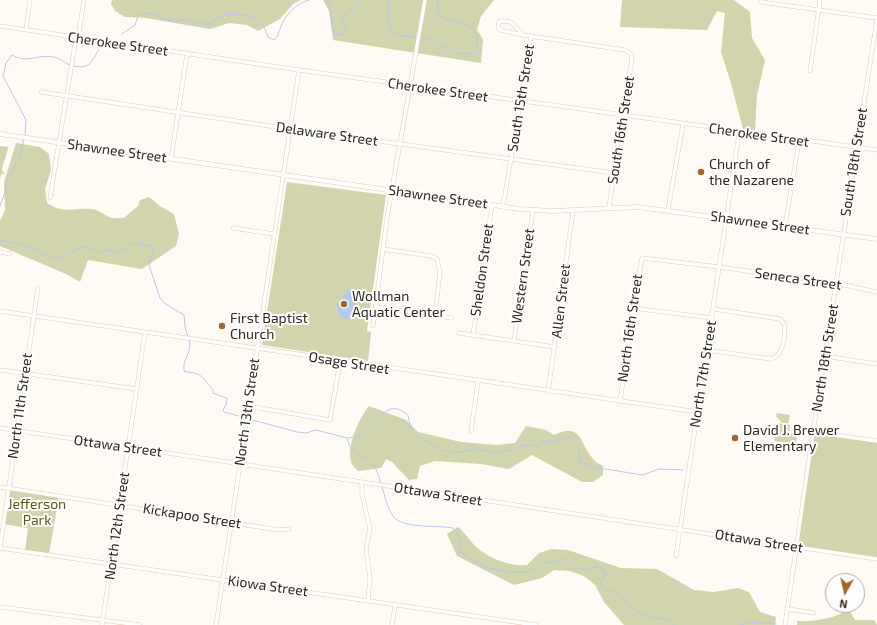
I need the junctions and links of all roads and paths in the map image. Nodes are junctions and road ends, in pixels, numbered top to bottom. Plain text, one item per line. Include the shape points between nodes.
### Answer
1 (30, 0) edge
2 (84, 0) edge
3 (425, 0) edge
4 (820, 0) edge
5 (761, 1) edge
6 (819, 10) junction
7 (877, 18) edge
8 (0, 26) edge
9 (26, 30) junction
10 (523, 35) junction
11 (531, 36) junction
12 (77, 38) junction
13 (187, 54) junction
14 (299, 70) junction
15 (810, 71) dead end
16 (411, 86) junction
17 (41, 92) dead end
18 (67, 96) junction
19 (520, 101) junction
20 (178, 111) junction
21 (622, 116) junction
22 (683, 124) junction
23 (290, 129) junction
24 (739, 133) junction
25 (0, 134) edge
26 (799, 141) junction
27 (59, 142) junction
28 (401, 144) junction
29 (856, 148) junction
30 (877, 150) edge
31 (171, 159) junction
32 (511, 160) junction
33 (614, 173) junction
34 (283, 175) junction
35 (393, 191) junction
36 (50, 198) dead end
37 (492, 205) junction
38 (503, 207) junction
39 (609, 208) junction
40 (533, 210) junction
41 (668, 210) junction
42 (573, 211) junction
43 (726, 218) junction
44 (785, 226) junction
45 (233, 228) dead end
46 (274, 234) junction
47 (844, 234) junction
48 (877, 239) edge
49 (383, 249) junction
50 (0, 252) edge
51 (10, 254) dead end
52 (646, 258) joint
53 (719, 267) junction
54 (836, 284) junction
55 (38, 288) dead end
56 (877, 292) edge
57 (375, 307) junction
58 (633, 308) junction
59 (714, 309) junction
60 (0, 311) edge
61 (435, 315) junction
62 (34, 316) junction
63 (452, 318) dead end
64 (712, 318) junction
65 (373, 326) dead end
66 (145, 332) junction
67 (459, 333) dead end
68 (473, 335) junction
69 (514, 341) junction
70 (555, 347) junction
71 (256, 348) junction
72 (707, 350) junction
73 (825, 356) junction
74 (340, 362) junction
75 (877, 364) edge
76 (0, 370) edge
77 (25, 373) junction
78 (478, 382) junction
79 (137, 389) junction
80 (548, 392) junction
81 (620, 402) junction
82 (248, 406) junction
83 (698, 412) junction
84 (0, 428) edge
85 (17, 431) junction
86 (471, 431) dead end
87 (813, 432) junction
88 (877, 441) edge
89 (128, 448) junction
90 (240, 464) junction
91 (362, 483) junction
92 (0, 487) edge
93 (8, 489) junction
94 (120, 505) junction
95 (231, 522) junction
96 (289, 529) dead end
97 (680, 529) junction
98 (797, 547) junction
99 (0, 548) edge
100 (676, 556) dead end
101 (877, 558) edge
102 (112, 562) junction
103 (222, 580) junction
104 (368, 600) junction
105 (395, 605) junction
106 (0, 607) edge
107 (788, 609) junction
108 (814, 613) dead end
109 (497, 619) junction
110 (103, 620) junction
111 (102, 625) edge
112 (140, 625) edge
113 (216, 625) edge
114 (392, 625) edge
115 (497, 625) edge
116 (536, 625) edge
117 (786, 625) edge

1 - 9 street
2 - 12 street
3 - 16 street
4 - 6 street
5 - 6 street
6 - 7 street
6 - 15 street
7 - 29 street, South 18th Street
8 - 9 street, Cherokee Street
9 - 12 street, Cherokee Street
10 - 10 street via 511,22 499,22 500,30
10 - 11 street
11 - 19 street, South 15th Street
11 - 21 street, South 16th Street via 625,50 631,54
12 - 13 street, Cherokee Street
12 - 18 street
13 - 14 street, Cherokee Street
13 - 20 street
14 - 16 street, Cherokee Street
14 - 23 street, North 13th Street
16 - 19 street, Cherokee Street
16 - 28 street
17 - 18 street, Delaware Street
18 - 20 street, Delaware Street
18 - 27 street
19 - 21 street, Cherokee Street
19 - 32 street, South 15th Street
20 - 23 street, Delaware Street
20 - 31 street
21 - 22 street, Cherokee Street
21 - 33 street, South 16th Street
22 - 24 street, Cherokee Street
22 - 41 street
23 - 28 street, Delaware Street
23 - 34 street, North 13th Street
24 - 26 street, Cherokee Street
24 - 43 street, North 17th Street
25 - 27 street, Shawnee Street
26 - 29 street, Cherokee Street
26 - 44 street
27 - 31 street, Shawnee Street
27 - 36 street
28 - 32 street, Delaware Street
28 - 35 street
29 - 30 street, Cherokee Street
29 - 47 street, South 18th Street
31 - 34 street, Shawnee Street
32 - 33 street, Delaware Street
32 - 38 street, South 15th Street
33 - 39 street, South 16th Street
34 - 35 street, Shawnee Street
34 - 46 street, North 13th Street
35 - 37 street, Shawnee Street
35 - 49 street
37 - 38 street, Shawnee Street
37 - 68 street, Sheldon Street
38 - 40 street, Shawnee Street
39 - 41 street, Shawnee Street
39 - 42 street, Shawnee Street
40 - 42 street, Shawnee Street
40 - 69 street, Western Street
41 - 43 street, Shawnee Street
42 - 70 street, Allen Street
43 - 44 street, Shawnee Street
43 - 53 street, North 17th Street
44 - 47 street, Shawnee Street
45 - 46 street
46 - 71 street, North 13th Street
47 - 48 street, Shawnee Street
47 - 54 street, North 18th Street
49 - 57 street
49 - 61 street via 432,256 437,259 440,272
50 - 51 street
52 - 53 street, Seneca Street
52 - 58 street, North 16th Street via 640,261
53 - 54 street, Seneca Street
53 - 59 street, North 17th Street
54 - 56 street, Seneca Street
54 - 73 street, North 18th Street
55 - 62 street, North 11th Street
57 - 61 street
57 - 65 street
58 - 64 street
58 - 81 street, North 16th Street
59 - 64 street, North 17th Street
59 - 72 street via 780,319 785,325 782,345 780,354 770,359
60 - 62 street, Osage Street
61 - 63 street
62 - 66 street, Osage Street
62 - 77 street, North 11th Street
64 - 72 street, North 17th Street
66 - 71 street, Osage Street
66 - 79 street, North 12th Street
67 - 68 street
68 - 69 street
69 - 70 street
70 - 80 street, Allen Street
71 - 74 street, Osage Street
71 - 82 street, North 13th Street
72 - 83 street, North 17th Street
73 - 75 street
73 - 87 street, North 18th Street
74 - 78 street, Osage Street
74 - 82 street via 330,420
76 - 77 street
77 - 79 street
77 - 85 street, North 11th Street
78 - 80 street, Osage Street
78 - 86 street
79 - 89 street, North 12th Street
80 - 81 street, Osage Street
81 - 83 street, Osage Street
82 - 90 street, North 13th Street
83 - 97 street, North 17th Street
84 - 85 street, Ottawa Street
85 - 89 street, Ottawa Street
85 - 93 street, North 11th Street
87 - 88 street
87 - 98 street, North 18th Street
89 - 90 street, Ottawa Street
89 - 94 street, North 12th Street
90 - 91 street, Ottawa Street
90 - 95 street, North 13th Street
91 - 97 street, Ottawa Street
91 - 104 street via 370,529 366,552 370,578
92 - 93 street, Kickapoo Street
93 - 94 street, Kickapoo Street
93 - 99 street, North 11th Street
94 - 95 street, Kickapoo Street
94 - 102 street, North 12th Street
95 - 96 street, Kickapoo Street via 279,530
95 - 103 street, North 13th Street
97 - 98 street, Ottawa Street
97 - 100 street, North 17th Street
98 - 101 street, Ottawa Street
98 - 107 street, North 18th Street
99 - 102 street, Kiowa Street
102 - 103 street, Kiowa Street
102 - 110 street, North 12th Street
103 - 104 street, Kiowa Street
103 - 113 street, North 13th Street
104 - 105 street, Kiowa Street
105 - 109 street, Kiowa Street
105 - 114 street
106 - 110 street
107 - 108 street
107 - 117 street, North 18th Street
109 - 115 street
109 - 116 street, Kiowa Street
110 - 111 street, North 12th Street
110 - 112 street

